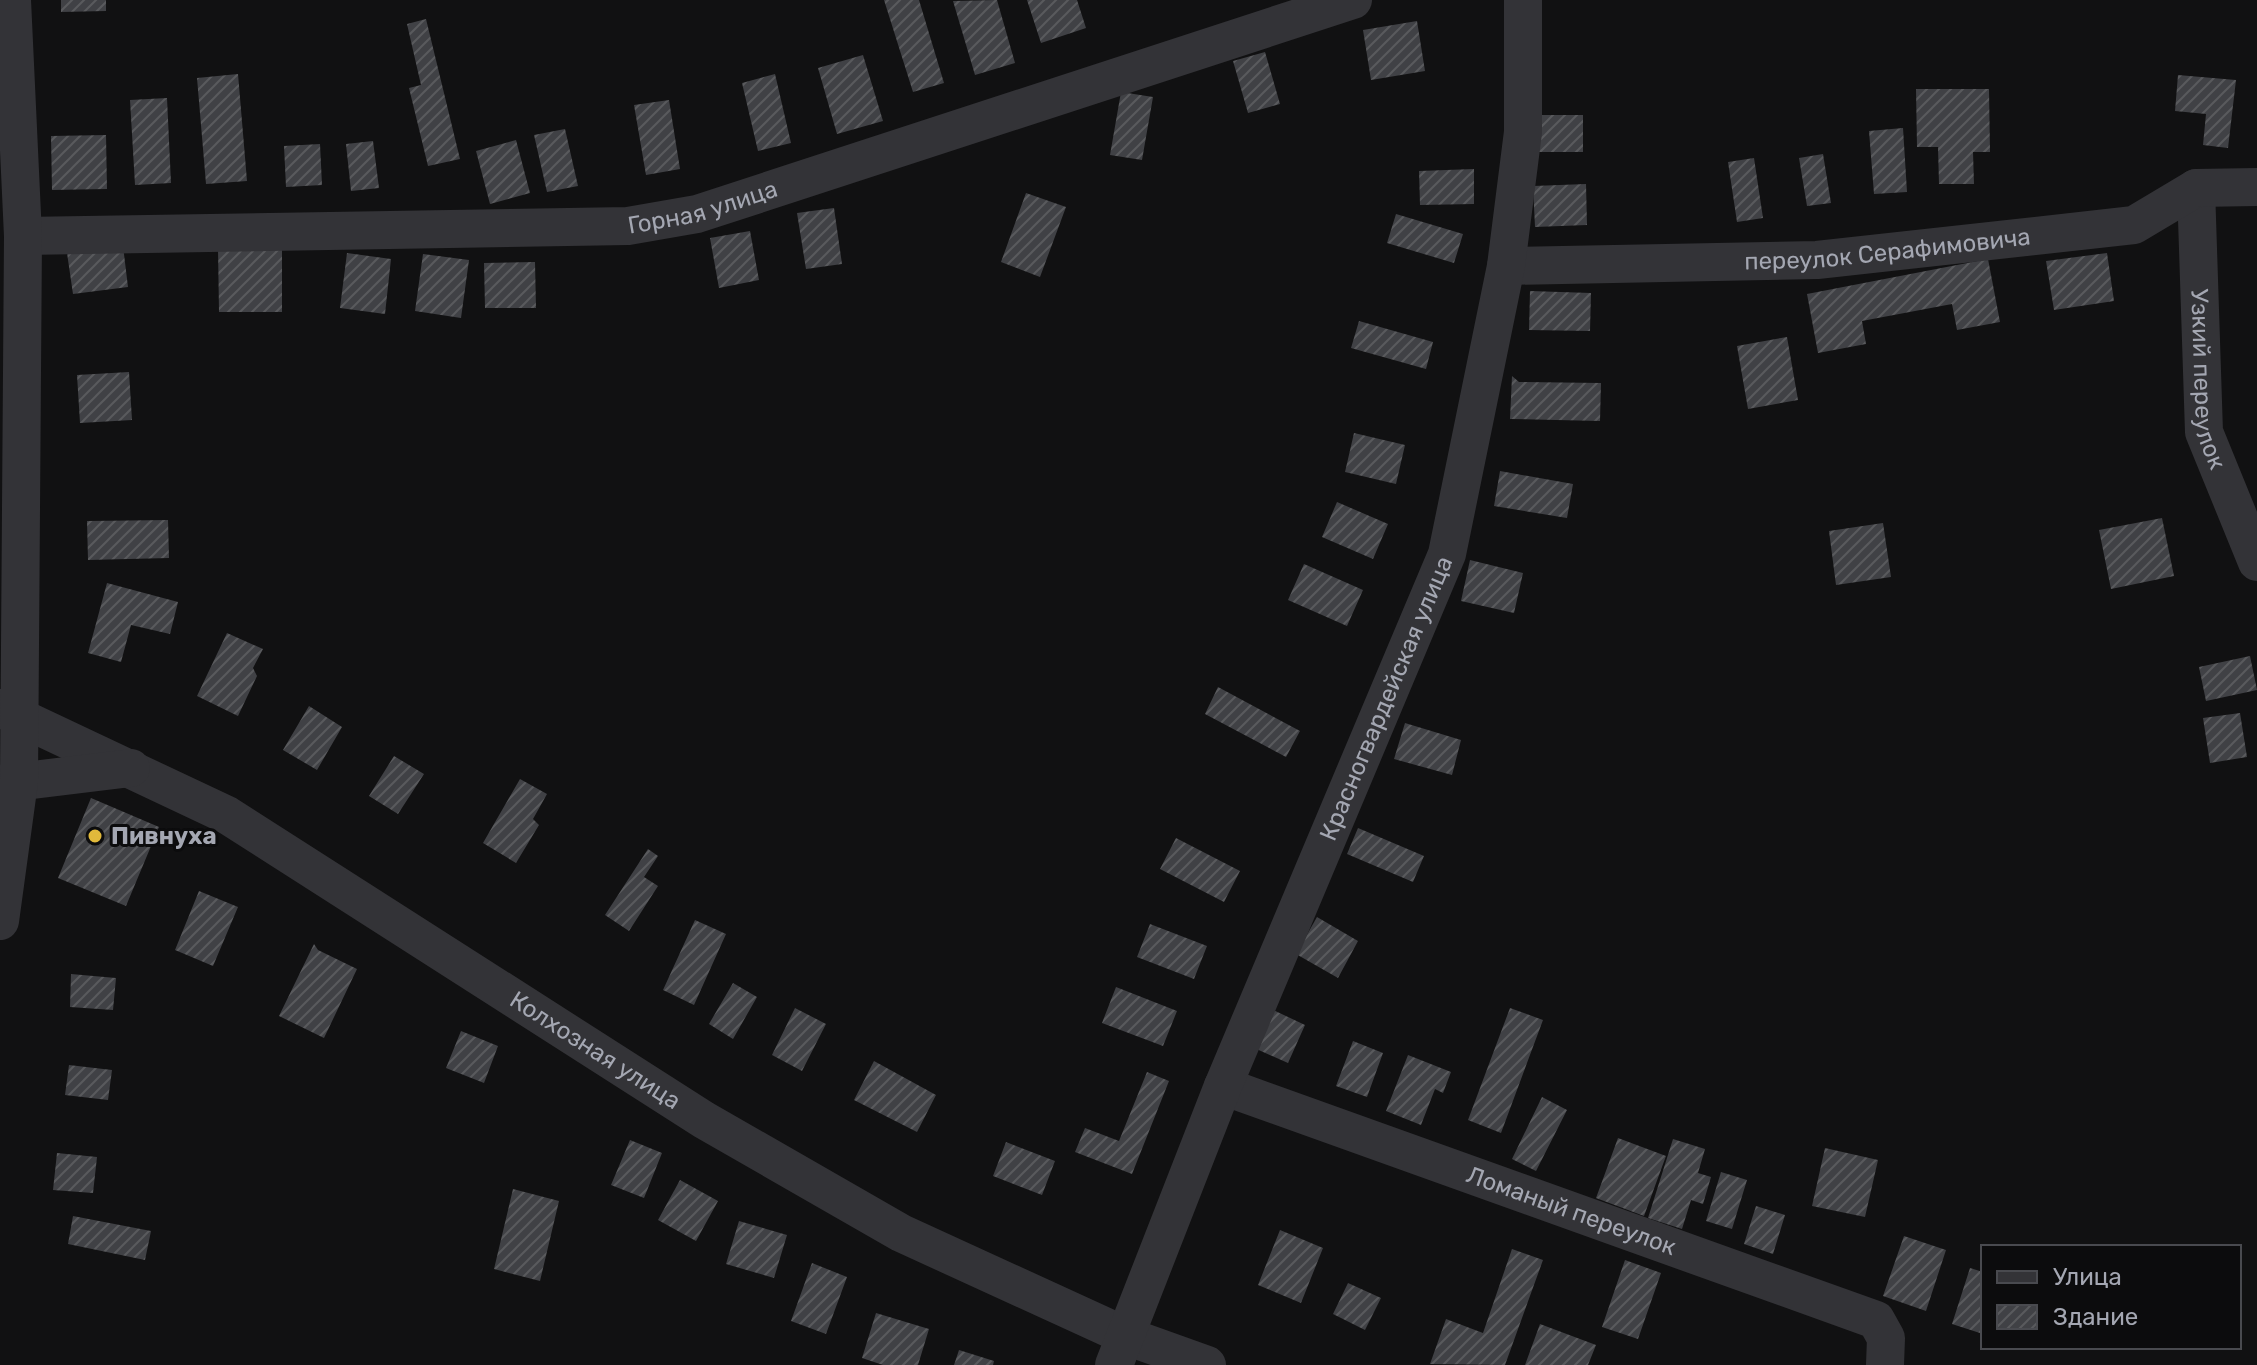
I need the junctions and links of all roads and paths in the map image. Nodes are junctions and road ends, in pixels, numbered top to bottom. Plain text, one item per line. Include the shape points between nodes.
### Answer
1 (12, 0) edge
2 (1353, 0) edge
3 (1523, 0) edge
4 (2257, 187) edge
5 (2196, 188) junction
6 (23, 236) junction
7 (1506, 266) junction
8 (2257, 562) edge
9 (10, 712) edge
10 (131, 768) junction
11 (10, 783) edge
12 (0, 921) edge
13 (1223, 1086) junction
14 (1120, 1351) edge
15 (1207, 1365) edge
16 (1885, 1365) edge

1 - 6 street
2 - 6 street, Горная улица via 669,219 628,226
3 - 7 street, Красногвардейская улица via 1523,132
4 - 5 street, переулок Серафимовича
5 - 7 street, переулок Серафимовича via 2134,225 1817,260
5 - 8 street, Узкий переулок via 2204,432
6 - 9 street
7 - 13 street, Красногвардейская улица via 1447,554
9 - 10 street, Колхозная улица
9 - 11 street
10 - 11 street
10 - 14 street, Колхозная улица via 227,815 730,1135
11 - 12 street
13 - 14 street, Красногвардейская улица
13 - 16 street, Ломаный переулок via 1876,1320 1886,1338
14 - 15 street, Колхозная улица

